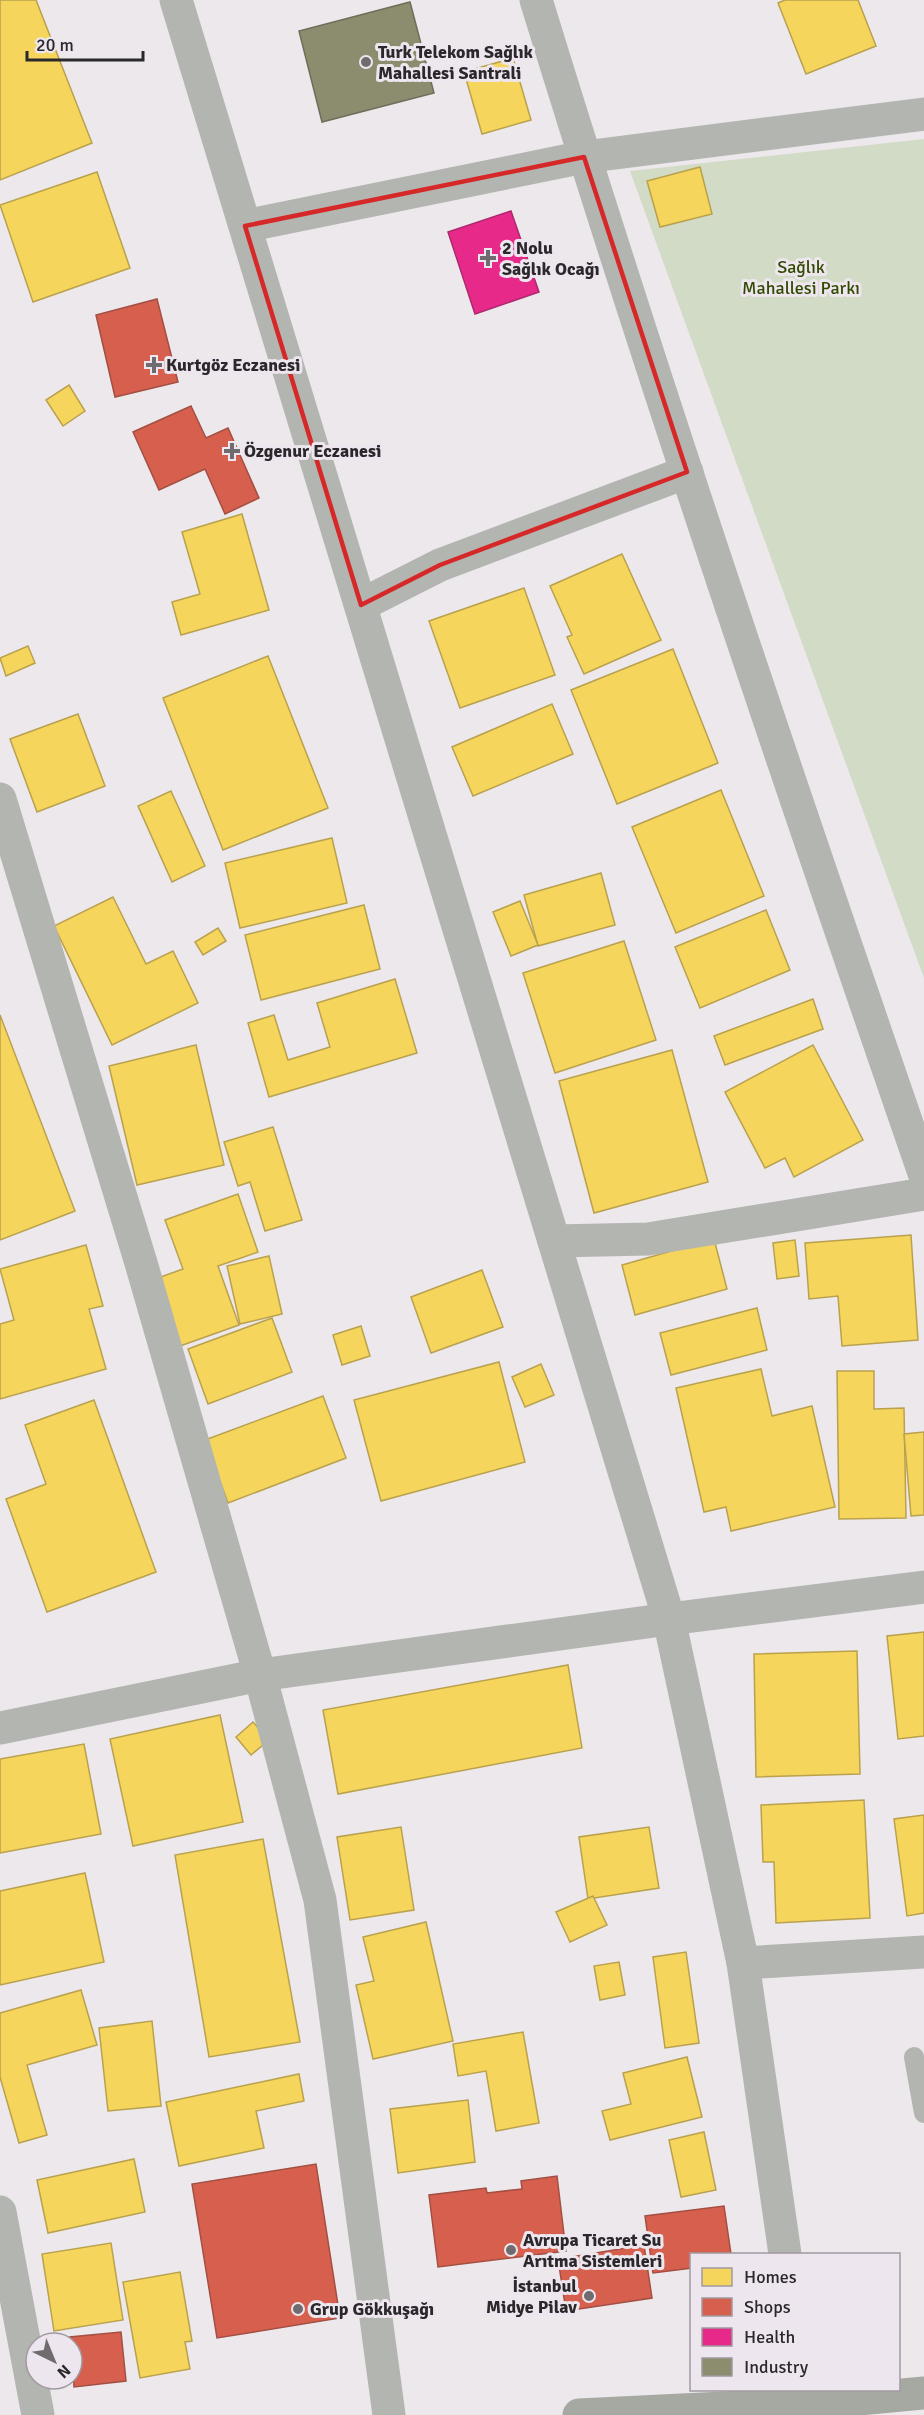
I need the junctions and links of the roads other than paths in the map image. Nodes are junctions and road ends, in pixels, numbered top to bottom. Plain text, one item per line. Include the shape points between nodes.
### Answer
1 (176, 0) edge
2 (536, 0) edge
3 (924, 114) edge
4 (584, 157) junction
5 (245, 226) junction
6 (687, 472) junction
7 (361, 605) junction
8 (0, 799) edge
9 (924, 1173) edge
10 (924, 1194) edge
11 (554, 1241) junction
12 (924, 1587) edge
13 (669, 1619) junction
14 (260, 1675) junction
15 (0, 1728) edge
16 (924, 1952) edge
17 (743, 1963) junction
18 (914, 2057) dead end
19 (924, 2113) edge
20 (0, 2212) edge
21 (785, 2253) edge
22 (924, 2393) edge
23 (805, 2397) edge
24 (38, 2415) edge
25 (389, 2415) edge
26 (579, 2415) edge

1 - 5 street
2 - 4 street
3 - 4 street
4 - 5 street
4 - 6 street
5 - 7 street
6 - 7 street via 440,565
6 - 9 street
7 - 11 street
8 - 14 street via 141,1263
10 - 11 street via 648,1239
11 - 13 street
12 - 13 street
13 - 14 street
13 - 17 street
14 - 15 street
14 - 25 street via 320,1900
16 - 17 street
17 - 21 street
18 - 19 lane
20 - 24 street
22 - 23 highway
23 - 26 highway

